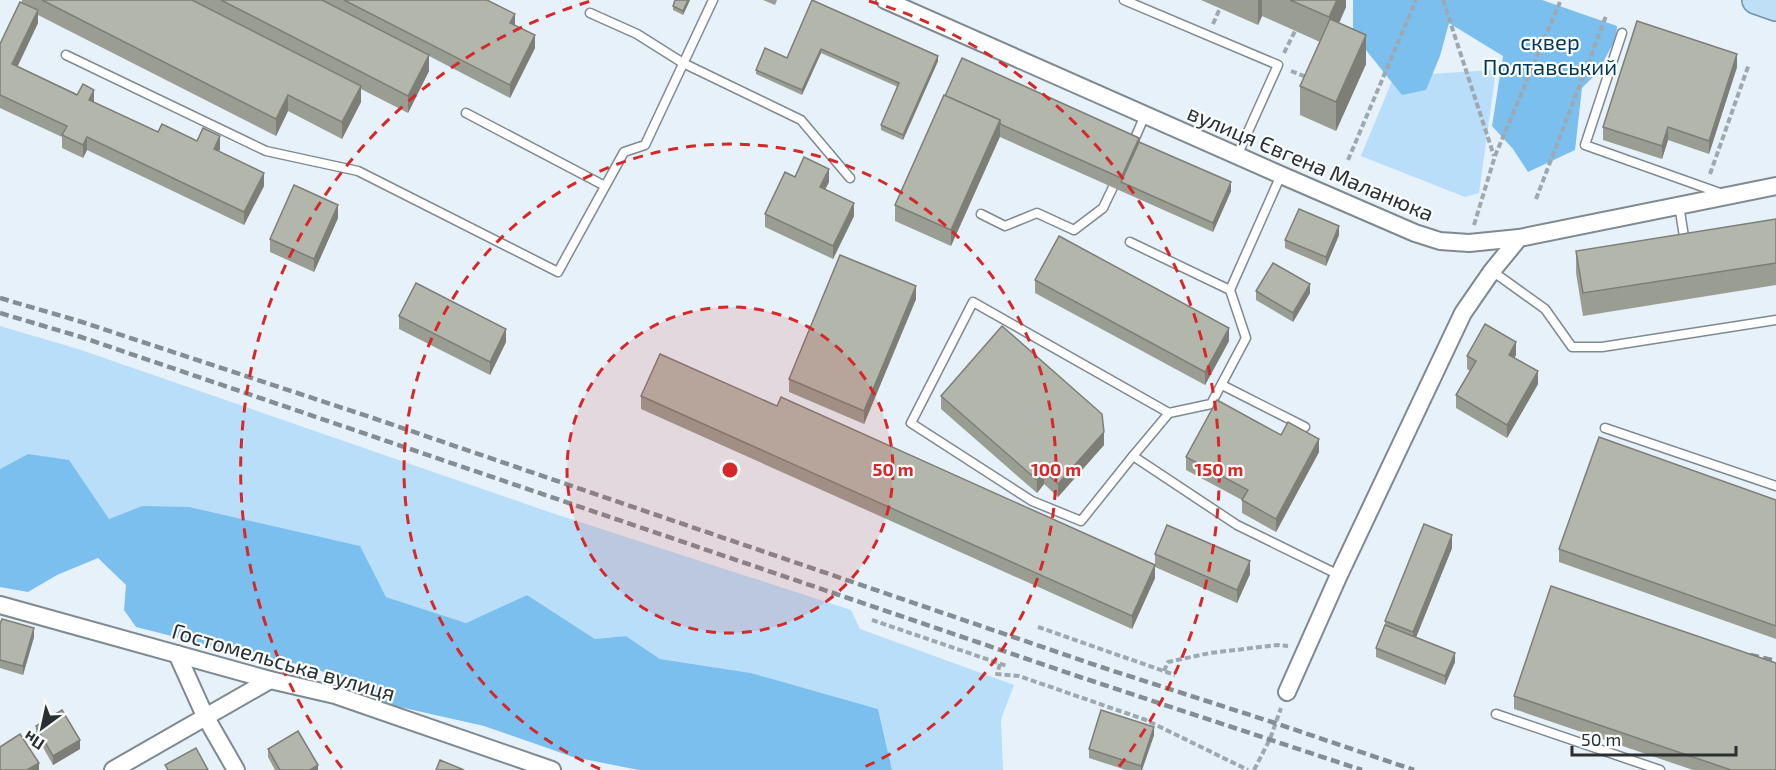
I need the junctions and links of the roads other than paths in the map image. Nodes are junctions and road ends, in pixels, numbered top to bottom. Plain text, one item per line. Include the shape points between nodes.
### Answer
1 (713, 0) edge
2 (885, 0) edge
3 (1124, 0) edge
4 (1756, 0) edge
5 (1776, 7) edge
6 (590, 12) dead end
7 (1622, 33) dead end
8 (66, 55) dead end
9 (683, 63) junction
10 (466, 113) dead end
11 (1145, 115) junction
12 (1131, 147) edge
13 (1237, 156) junction
14 (1281, 175) junction
15 (850, 178) dead end
16 (605, 186) junction
17 (1776, 186) edge
18 (1113, 187) edge
19 (1726, 196) junction
20 (1678, 205) junction
21 (981, 214) dead end
22 (1518, 238) junction
23 (1696, 241) edge
24 (1130, 242) dead end
25 (1492, 271) junction
26 (1230, 290) junction
27 (1776, 320) edge
28 (1222, 385) junction
29 (1169, 413) junction
30 (1305, 427) dead end
31 (1605, 428) dead end
32 (1133, 456) junction
33 (1774, 484) edge
34 (1339, 575) junction
35 (0, 604) edge
36 (177, 654) junction
37 (270, 680) junction
38 (1287, 692) road end
39 (1496, 714) dead end
40 (205, 716) junction
41 (113, 770) edge
42 (236, 770) edge
43 (552, 770) edge
44 (1660, 770) edge

1 - 9 lane
2 - 11 street, вулиця Євгена Маланюка
3 - 13 lane via 1278,65
4 - 5 main road
6 - 9 lane via 637,34
7 - 19 lane via 1585,145
8 - 16 lane via 266,151 358,171 558,272
9 - 15 lane via 801,120
9 - 16 lane via 645,145 624,152
10 - 16 lane
11 - 12 lane
11 - 13 street, вулиця Євгена Маланюка
13 - 14 street, вулиця Євгена Маланюка
14 - 22 street, вулиця Євгена Маланюка via 1440,241 1469,243
14 - 26 lane
17 - 19 street, вулиця Євгена Маланюка
18 - 21 lane via 1103,208 1074,230 1037,213 1005,226
19 - 20 street, вулиця Євгена Маланюка
20 - 22 street, вулиця Євгена Маланюка
20 - 23 lane via 1685,243
22 - 25 street
24 - 26 lane
25 - 27 lane via 1545,309 1572,347 1602,347
25 - 34 street via 1463,313
26 - 28 lane via 1246,338
28 - 29 lane via 1211,404
28 - 30 lane
29 - 32 lane
29 - 32 lane via 973,302 911,423 1032,501 1081,521
31 - 33 lane
32 - 34 lane via 1237,525
34 - 38 street
35 - 36 street, Гостомельська вулиця
36 - 37 street, Гостомельська вулиця
36 - 40 street
37 - 40 street
37 - 43 street, Гостомельська вулиця via 335,695
39 - 44 lane
40 - 41 street
40 - 42 street

